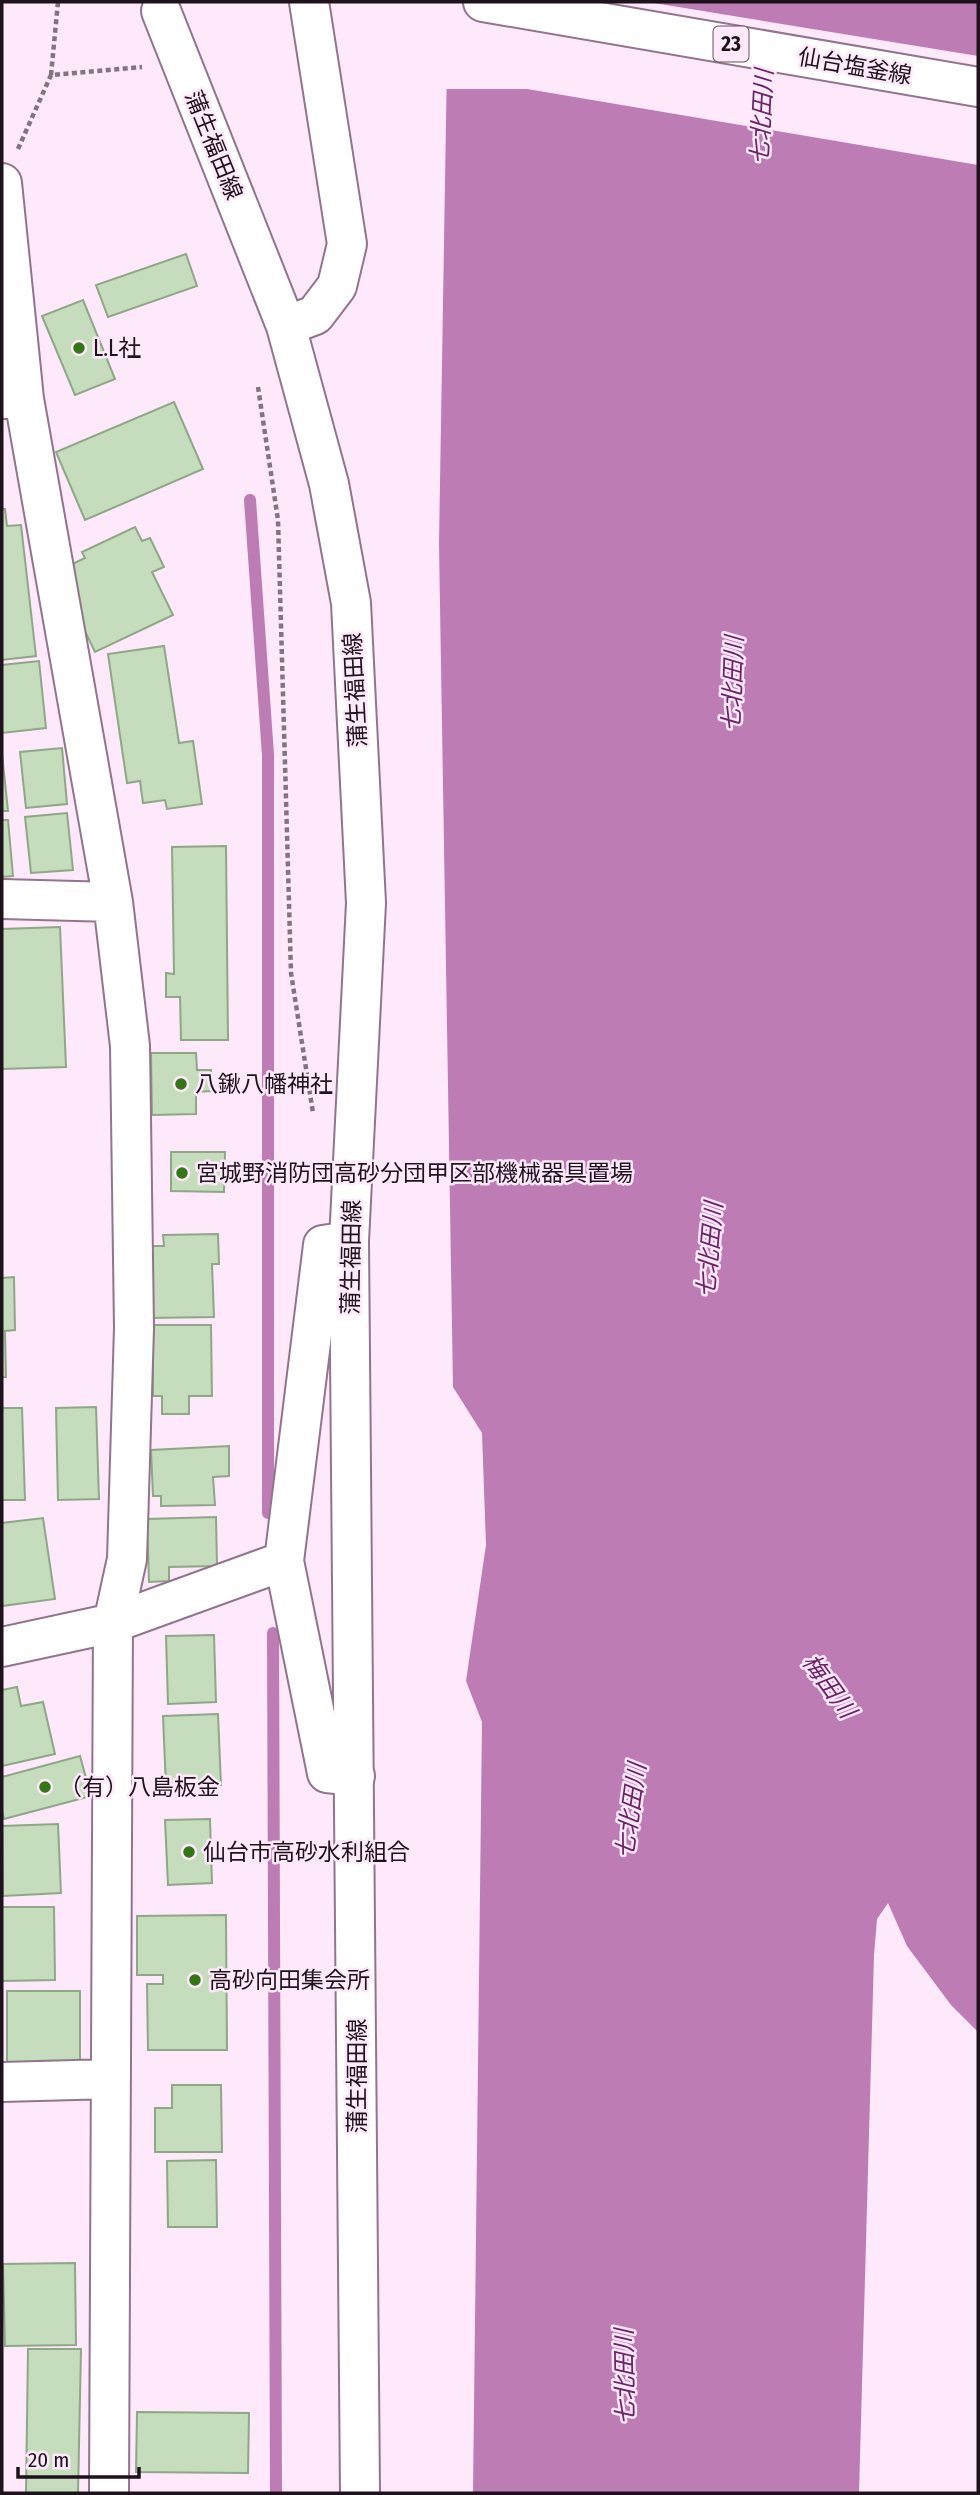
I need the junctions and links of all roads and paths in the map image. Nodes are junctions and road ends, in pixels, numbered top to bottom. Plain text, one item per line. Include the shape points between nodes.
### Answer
1 (58, 2) edge
2 (309, 2) edge
3 (483, 2) edge
4 (161, 11) dead end
5 (148, 66) dead end
6 (51, 75) junction
7 (978, 87) edge
8 (2, 183) edge
9 (286, 326) junction
10 (258, 387) dead end
11 (13, 399) edge
12 (2, 899) edge
13 (113, 902) junction
14 (315, 1122) dead end
15 (349, 1241) junction
16 (285, 1561) junction
17 (113, 1622) junction
18 (2, 1647) edge
19 (355, 1776) junction
20 (111, 2079) junction
21 (2, 2081) edge
22 (109, 2493) edge
23 (359, 2493) edge

1 - 6 path
2 - 9 street via 348,244 337,286 314,314
3 - 7 street, 仙台塩釜線 / 23
4 - 9 street, 蒲生福田線
5 - 6 path
6 - 8 path
8 - 11 street
9 - 15 street, 蒲生福田線 via 329,484 351,603 366,902
10 - 14 path via 278,520 291,973
11 - 13 street
12 - 13 street
13 - 17 street via 130,1046 134,1328 127,1559
15 - 16 street via 323,1245
15 - 19 street, 蒲生福田線
16 - 17 street
16 - 19 street via 327,1773
17 - 18 street
17 - 20 street
19 - 23 street, 蒲生福田線
20 - 21 street
20 - 22 street

